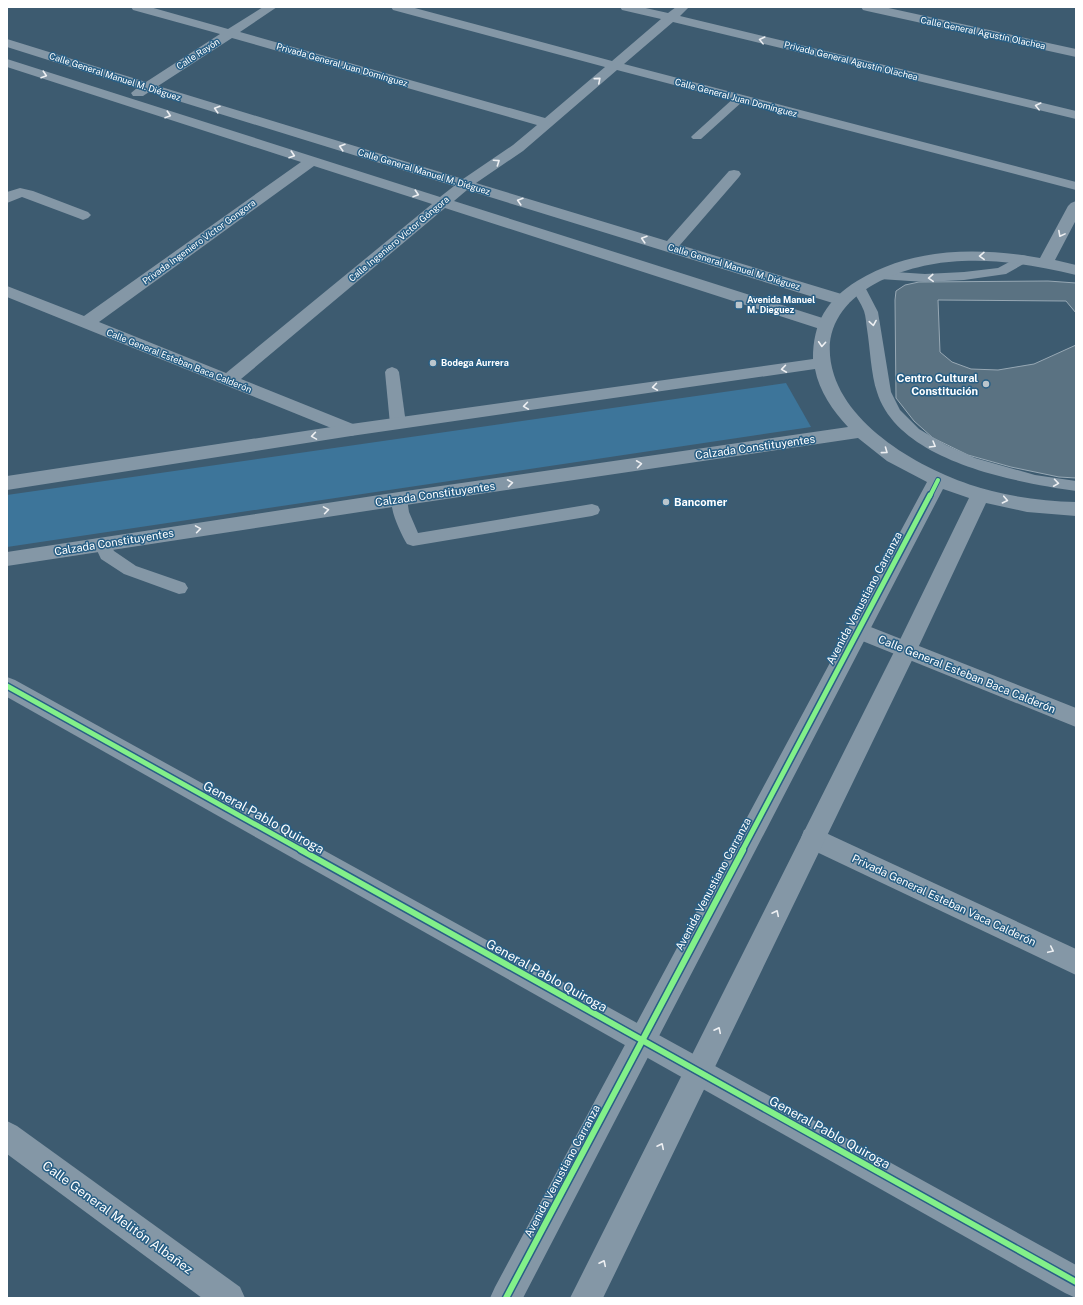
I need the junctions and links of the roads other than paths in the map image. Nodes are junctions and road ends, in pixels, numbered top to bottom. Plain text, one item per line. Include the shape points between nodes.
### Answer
1 (137, 7) edge
2 (272, 7) edge
3 (397, 7) edge
4 (626, 7) edge
5 (683, 7) edge
6 (867, 7) edge
7 (670, 18) junction
8 (231, 34) junction
9 (7, 43) edge
10 (1076, 53) edge
11 (7, 63) edge
12 (614, 65) junction
13 (146, 87) junction
14 (739, 99) junction
15 (125, 101) junction
16 (1076, 115) edge
17 (547, 123) junction
18 (697, 137) dead end
19 (312, 161) junction
20 (734, 174) dead end
21 (465, 184) junction
22 (1076, 186) edge
23 (13, 195) edge
24 (443, 203) junction
25 (1076, 206) edge
26 (83, 214) dead end
27 (670, 247) junction
28 (1046, 262) junction
29 (1076, 270) edge
30 (858, 287) junction
31 (7, 291) edge
32 (842, 300) junction
33 (86, 323) junction
34 (826, 325) junction
35 (822, 363) junction
36 (392, 372) dead end
37 (228, 381) junction
38 (398, 424) junction
39 (351, 430) junction
40 (863, 432) junction
41 (938, 480) junction
42 (7, 483) edge
43 (1076, 486) edge
44 (980, 495) junction
45 (399, 499) junction
46 (1076, 509) edge
47 (592, 510) dead end
48 (102, 544) junction
49 (7, 559) edge
50 (179, 588) dead end
51 (858, 630) junction
52 (906, 650) junction
53 (7, 686) edge
54 (1076, 718) edge
55 (813, 838) junction
56 (1076, 962) edge
57 (642, 1040) junction
58 (698, 1071) junction
59 (7, 1136) edge
60 (1076, 1282) edge
61 (229, 1298) edge
62 (506, 1298) edge
63 (586, 1298) edge

1 - 8 street, Privada General Juan Domínguez
2 - 8 street, Calle Rayón
3 - 12 street, Calle General Juan Domínguez
4 - 7 street, Privada General Agustín Olachea
5 - 7 street, Calle Ingeniero Víctor Góngora
6 - 10 street, Calle General Agustín Olachea
7 - 12 street, Calle Ingeniero Víctor Góngora
16 -> 7 street, Privada General Agustín Olachea
8 - 13 street, Calle Rayón
8 - 17 street, Privada General Juan Domínguez
9 - 13 street, Calle General Manuel M. Diéguez
11 -> 15 street, Calle General Manuel M. Diéguez
12 - 14 street, Calle General Juan Domínguez
17 -> 12 street, Calle Ingeniero Víctor Góngora
13 - 15 street, Calle Rayón
21 -> 13 street, Calle General Manuel M. Diéguez
14 - 18 lane
14 - 22 street, Calle General Juan Domínguez
15 -> 19 street, Calle General Manuel M. Diéguez
21 -> 17 street, Calle Ingeniero Víctor Góngora via 518,148
19 -> 24 street, Calle General Manuel M. Diéguez
19 - 33 street, Privada Ingeniero Víctor Gongora
20 - 27 street
21 - 24 street, Calle Ingeniero Víctor Góngora
27 -> 21 street, Calle General Manuel M. Diéguez
23 - 26 street
24 - 34 street, Calle General Manuel M. Diéguez
24 - 37 street, Calle Ingeniero Víctor Góngora
25 -> 28 street
27 - 32 street, Calle General Manuel M. Diéguez
28 - 29 street
28 -> 30 street via 996,256 949,257 906,265 870,279
30 - 32 street
30 -> 43 lane via 872,312 884,392 894,412 914,433 970,462 1035,480
31 - 33 street, Calle General Esteban Baca Calderón
32 - 34 street
33 - 37 street, Calle General Esteban Baca Calderón
34 -> 35 street via 822,341
35 -> 38 street
35 - 40 street via 829,386 843,409
36 - 38 lane
37 - 39 street, Calle General Esteban Baca Calderón
38 - 39 street
39 -> 42 street
40 -> 41 street via 886,452
45 -> 40 street, Calzada Constituyentes
41 - 44 street
41 - 51 street, Avenida Venustiano Carranza
44 -> 46 street via 1039,508
44 - 52 street
45 - 47 lane via 401,512 413,540
48 -> 45 street, Calzada Constituyentes
48 - 49 street, Calzada Constituyentes
48 - 50 lane via 107,555 130,570
51 - 52 street, Calle General Esteban Baca Calderón
51 - 57 street, Avenida Venustiano Carranza
52 - 54 street, Calle General Esteban Baca Calderón
52 - 55 street
53 - 57 street, General Pablo Quiroga
55 -> 56 street, Privada General Esteban Vaca Calderón
58 -> 55 street
57 - 58 street, General Pablo Quiroga
57 - 62 street, Avenida Venustiano Carranza
58 - 60 street, General Pablo Quiroga
63 -> 58 street
59 - 61 street, Calle General Melitón Albañez

